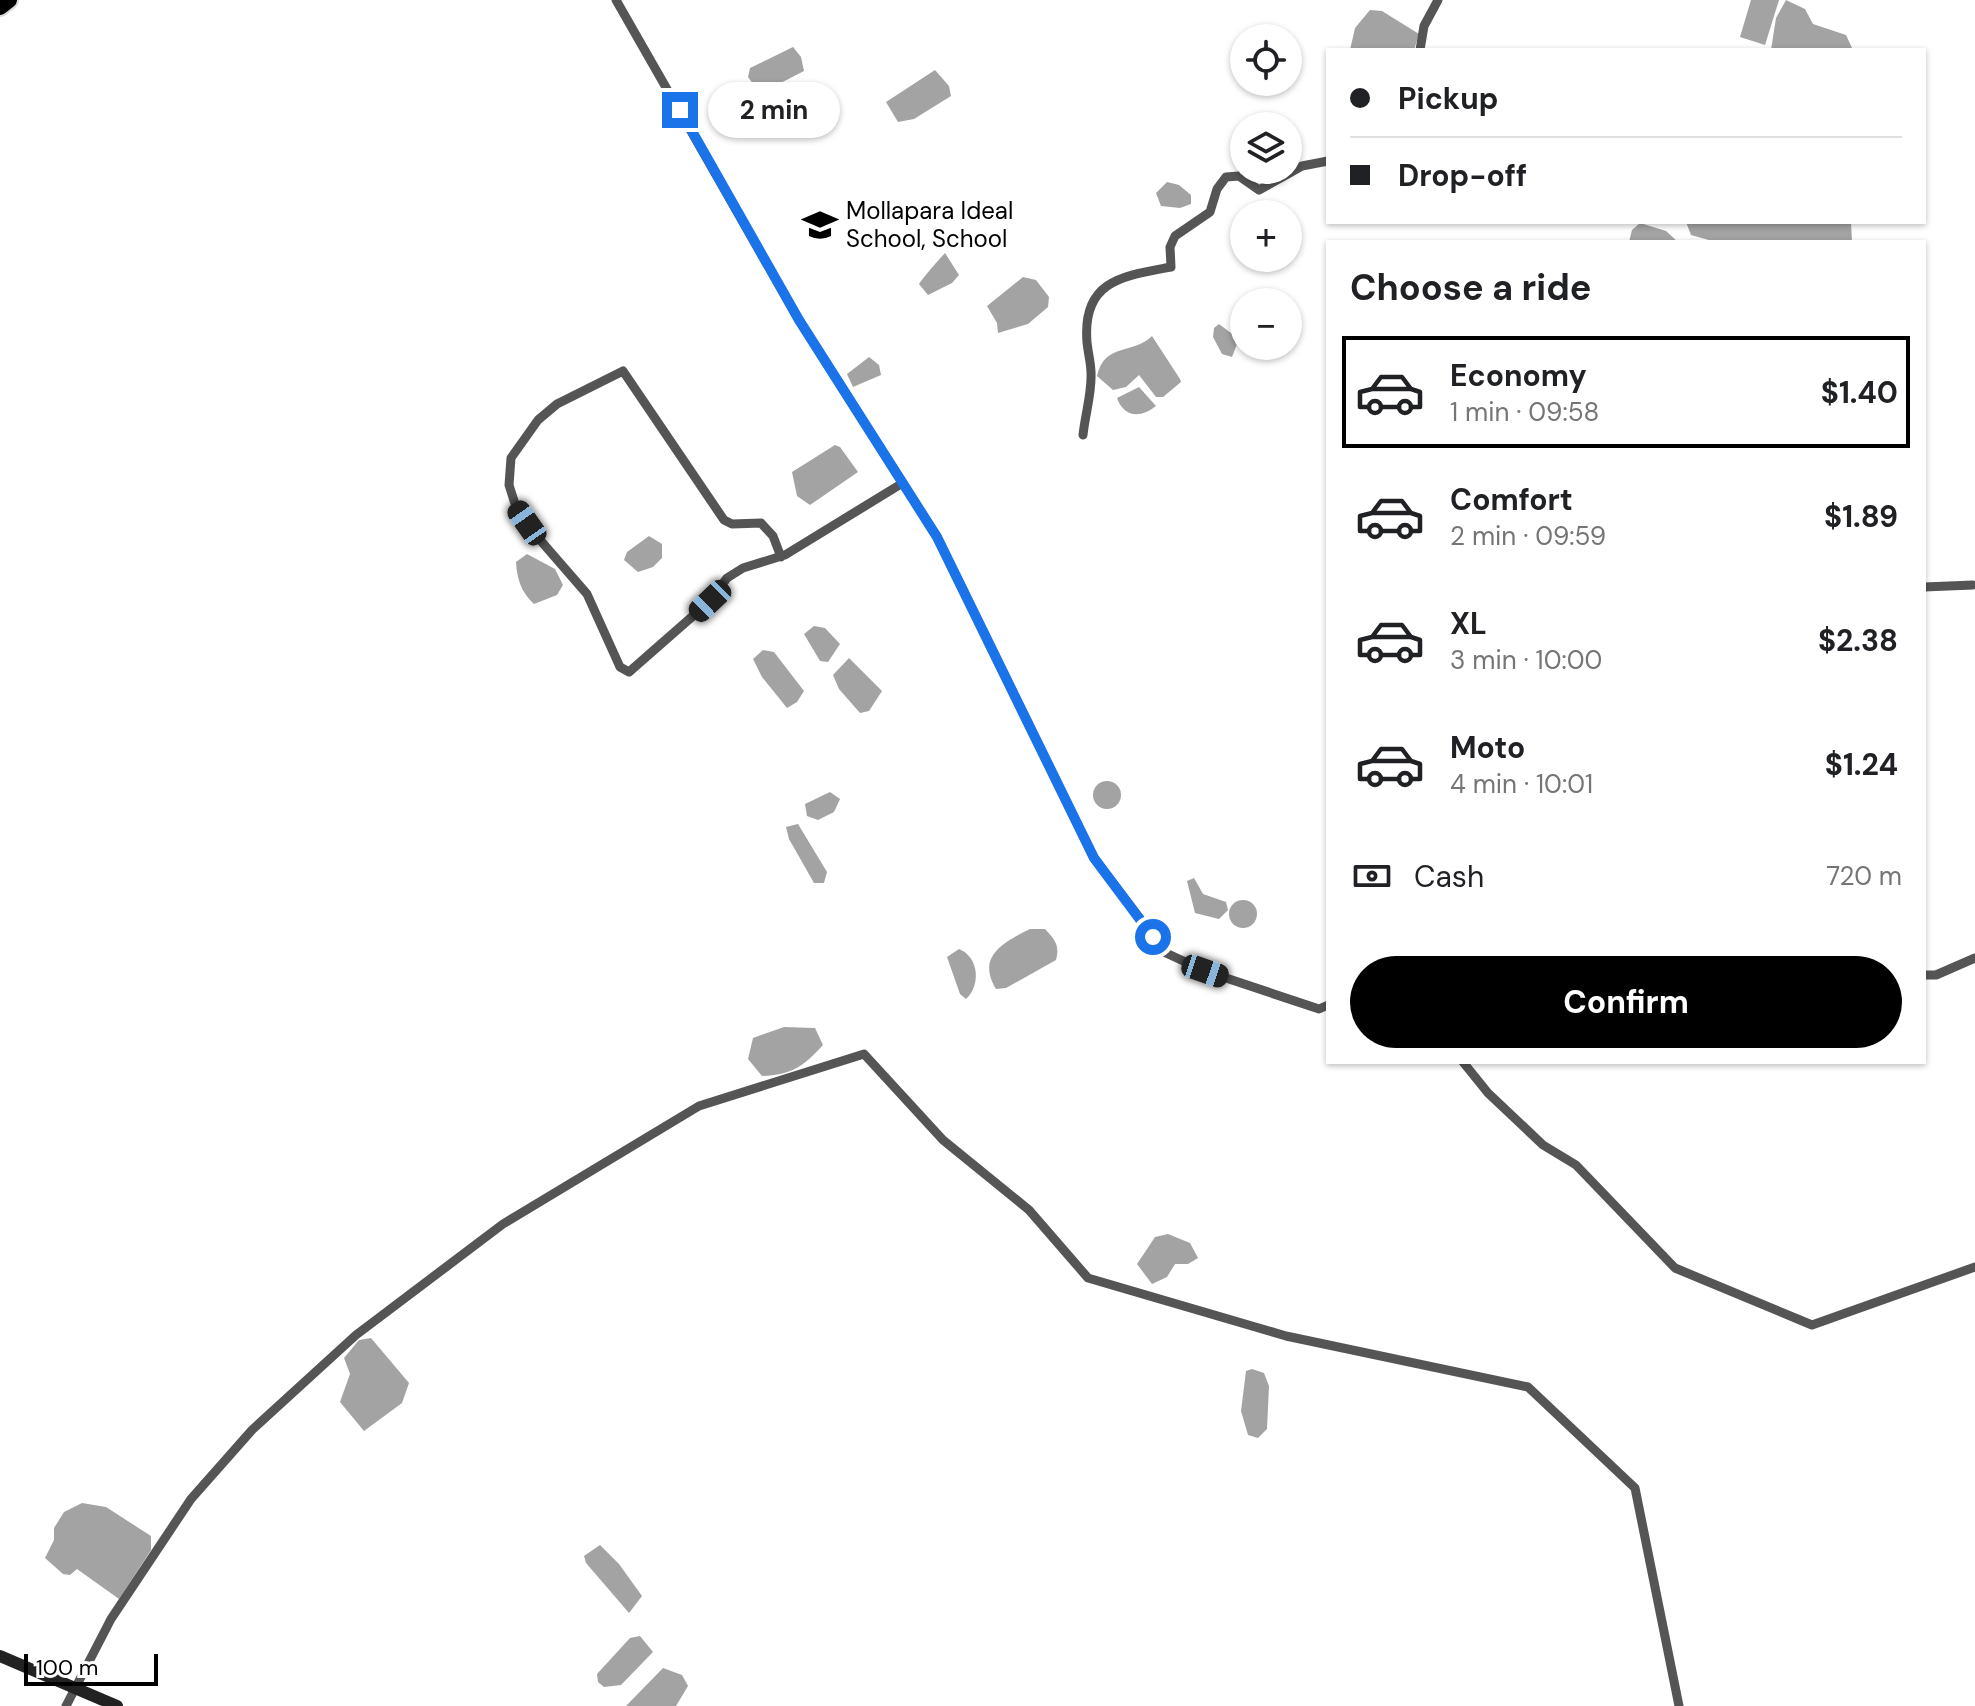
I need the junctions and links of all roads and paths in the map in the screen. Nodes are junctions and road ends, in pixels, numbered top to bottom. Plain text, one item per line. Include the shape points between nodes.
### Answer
1 (9, 0) edge
2 (616, 0) edge
3 (1438, 0) edge
4 (0, 7) edge
5 (1420, 48) edge
6 (1326, 162) edge
7 (1083, 435) dead end
8 (901, 484) junction
9 (781, 557) junction
10 (1973, 585) edge
11 (1926, 587) edge
12 (1975, 958) edge
13 (1926, 975) edge
14 (1326, 1006) edge
15 (1465, 1064) edge
16 (1975, 1267) edge
17 (0, 1656) edge
18 (73, 1688) junction
19 (66, 1706) edge
20 (117, 1706) edge
21 (1679, 1706) edge

1 - 4 highway
2 - 8 street via 799,320
3 - 5 street via 1424,26
6 - 7 street via 1289,171 1259,190 1239,176 1226,177 1210,212 1175,236 1171,267 1121,276 1102,289 1086,339 1091,375
8 - 9 street
8 - 14 street via 978,614 1094,858 1139,921 1166,953 1205,971 1319,1009
9 - 9 street via 727,578 671,638 636,668 623,671 582,585 548,552 516,507 509,485 511,458 546,412 623,371 724,520 761,523
10 - 11 street
12 - 13 street
15 - 16 street via 1543,1145 1576,1165 1675,1268 1812,1325
17 - 18 main road
18 - 19 street
18 - 20 main road
18 - 21 street via 111,1619 191,1499 261,1421 356,1335 503,1224 699,1106 864,1054 943,1140 1029,1210 1088,1278 1286,1336 1528,1387 1635,1488

